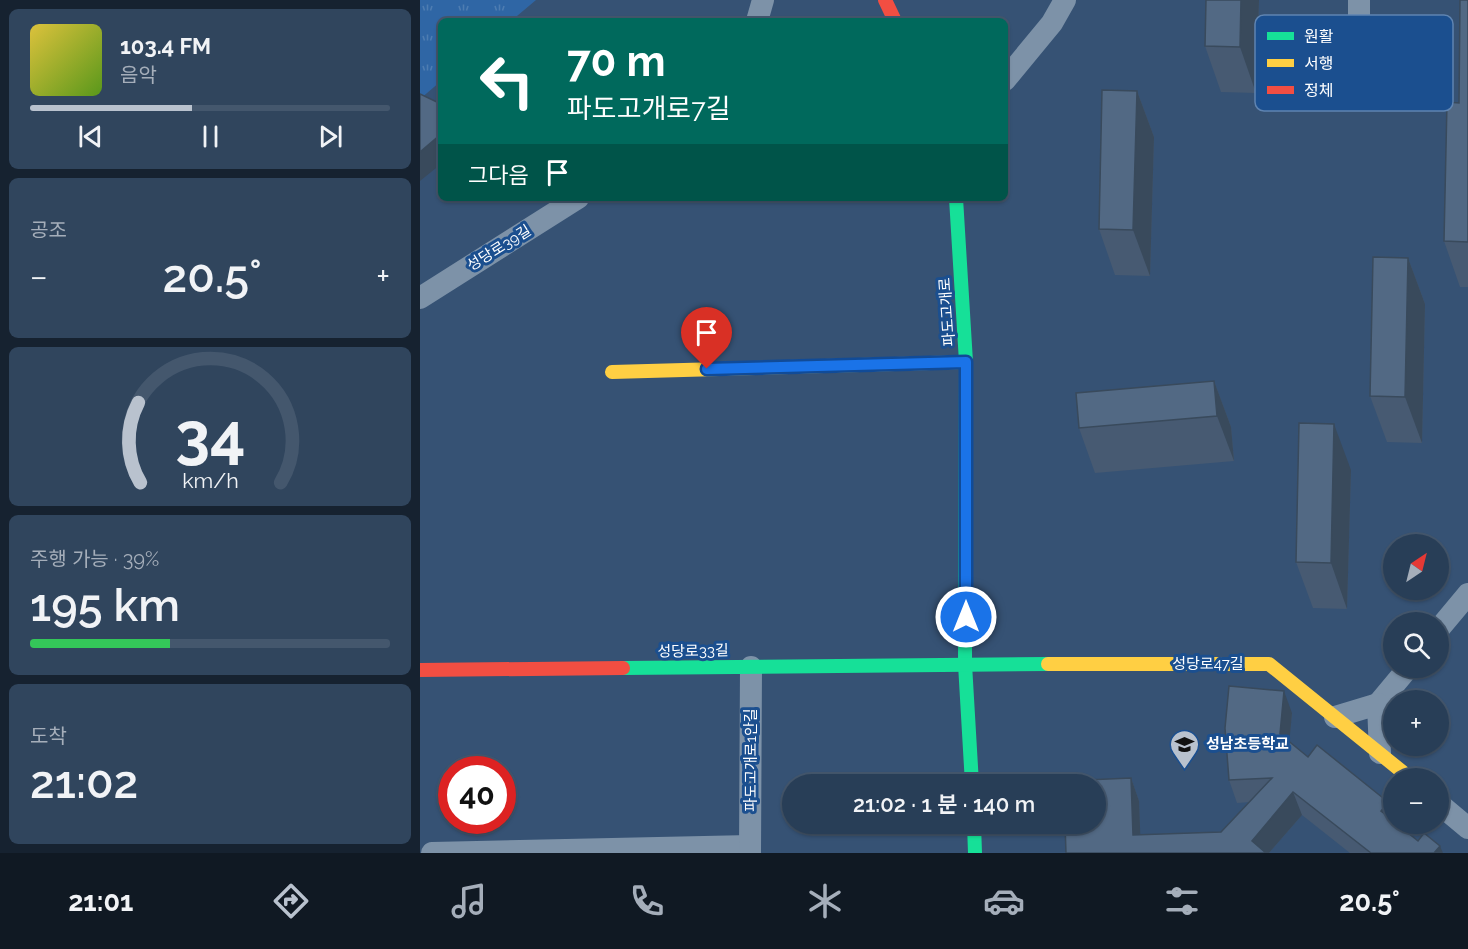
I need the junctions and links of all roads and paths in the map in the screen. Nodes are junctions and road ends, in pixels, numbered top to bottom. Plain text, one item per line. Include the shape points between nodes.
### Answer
1 (763, 0) edge
2 (885, 0) edge
3 (1065, 0) edge
4 (758, 18) edge
5 (894, 18) edge
6 (1008, 76) edge
7 (573, 201) edge
8 (956, 201) edge
9 (420, 298) edge
10 (966, 362) junction
11 (612, 372) dead end
12 (1468, 594) edge
13 (1449, 617) edge
14 (965, 663) junction
15 (751, 667) junction
16 (420, 670) edge
17 (1400, 678) edge
18 (1378, 704) junction
19 (1335, 717) junction
20 (1380, 753) junction
21 (1398, 768) edge
22 (971, 774) edge
23 (1449, 812) edge
24 (1468, 828) edge
25 (974, 834) edge
26 (750, 849) edge
27 (432, 853) edge
28 (975, 853) edge

1 - 4 street
2 - 5 street
3 - 6 street via 1052,23
7 - 9 street, 성당로39길
8 - 10 street, 파도고개로
10 - 11 street
10 - 14 street, 파도고개로
12 - 13 street
14 - 15 street, 성당로33길
14 - 19 street, 성당로47길 via 1269,664
14 - 22 street, 파도고개로
15 - 16 street, 성당로33길
15 - 26 street, 파도고개로1안길
17 - 18 street
18 - 19 street
18 - 20 street
19 - 20 street, 성당로47길
20 - 21 street, 성당로47길
23 - 24 street
25 - 28 street
26 - 27 street

